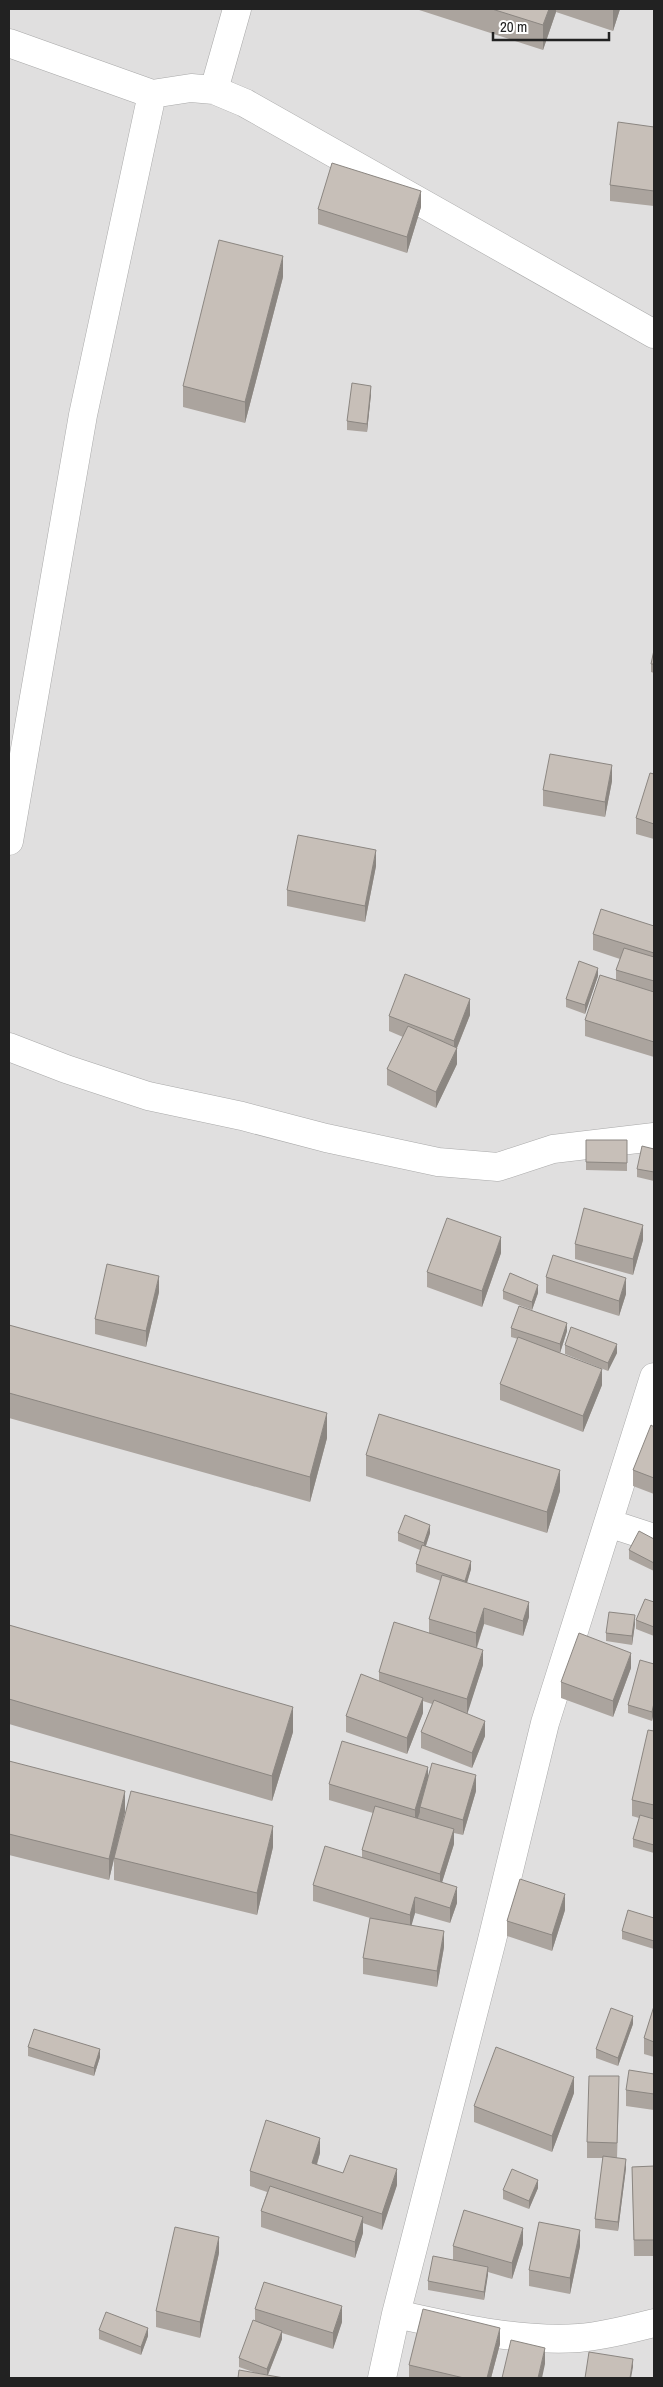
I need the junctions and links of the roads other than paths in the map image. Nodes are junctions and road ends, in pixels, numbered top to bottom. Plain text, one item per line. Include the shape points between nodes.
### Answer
1 (237, 9) edge
2 (9, 43) edge
3 (214, 90) junction
4 (152, 94) junction
5 (654, 334) edge
6 (9, 841) edge
7 (9, 1047) edge
8 (654, 1138) edge
9 (654, 1377) edge
10 (608, 1523) junction
11 (654, 1538) edge
12 (396, 2314) junction
13 (654, 2323) edge
14 (382, 2378) edge

1 - 3 street
2 - 4 street
3 - 4 street via 191,88
3 - 5 street via 245,103
4 - 6 street via 83,416
7 - 8 street via 148,1096 438,1162 498,1167 553,1149
9 - 10 street
10 - 11 street
10 - 12 street via 545,1723
12 - 13 street via 473,2331 522,2337 579,2338
12 - 14 street

